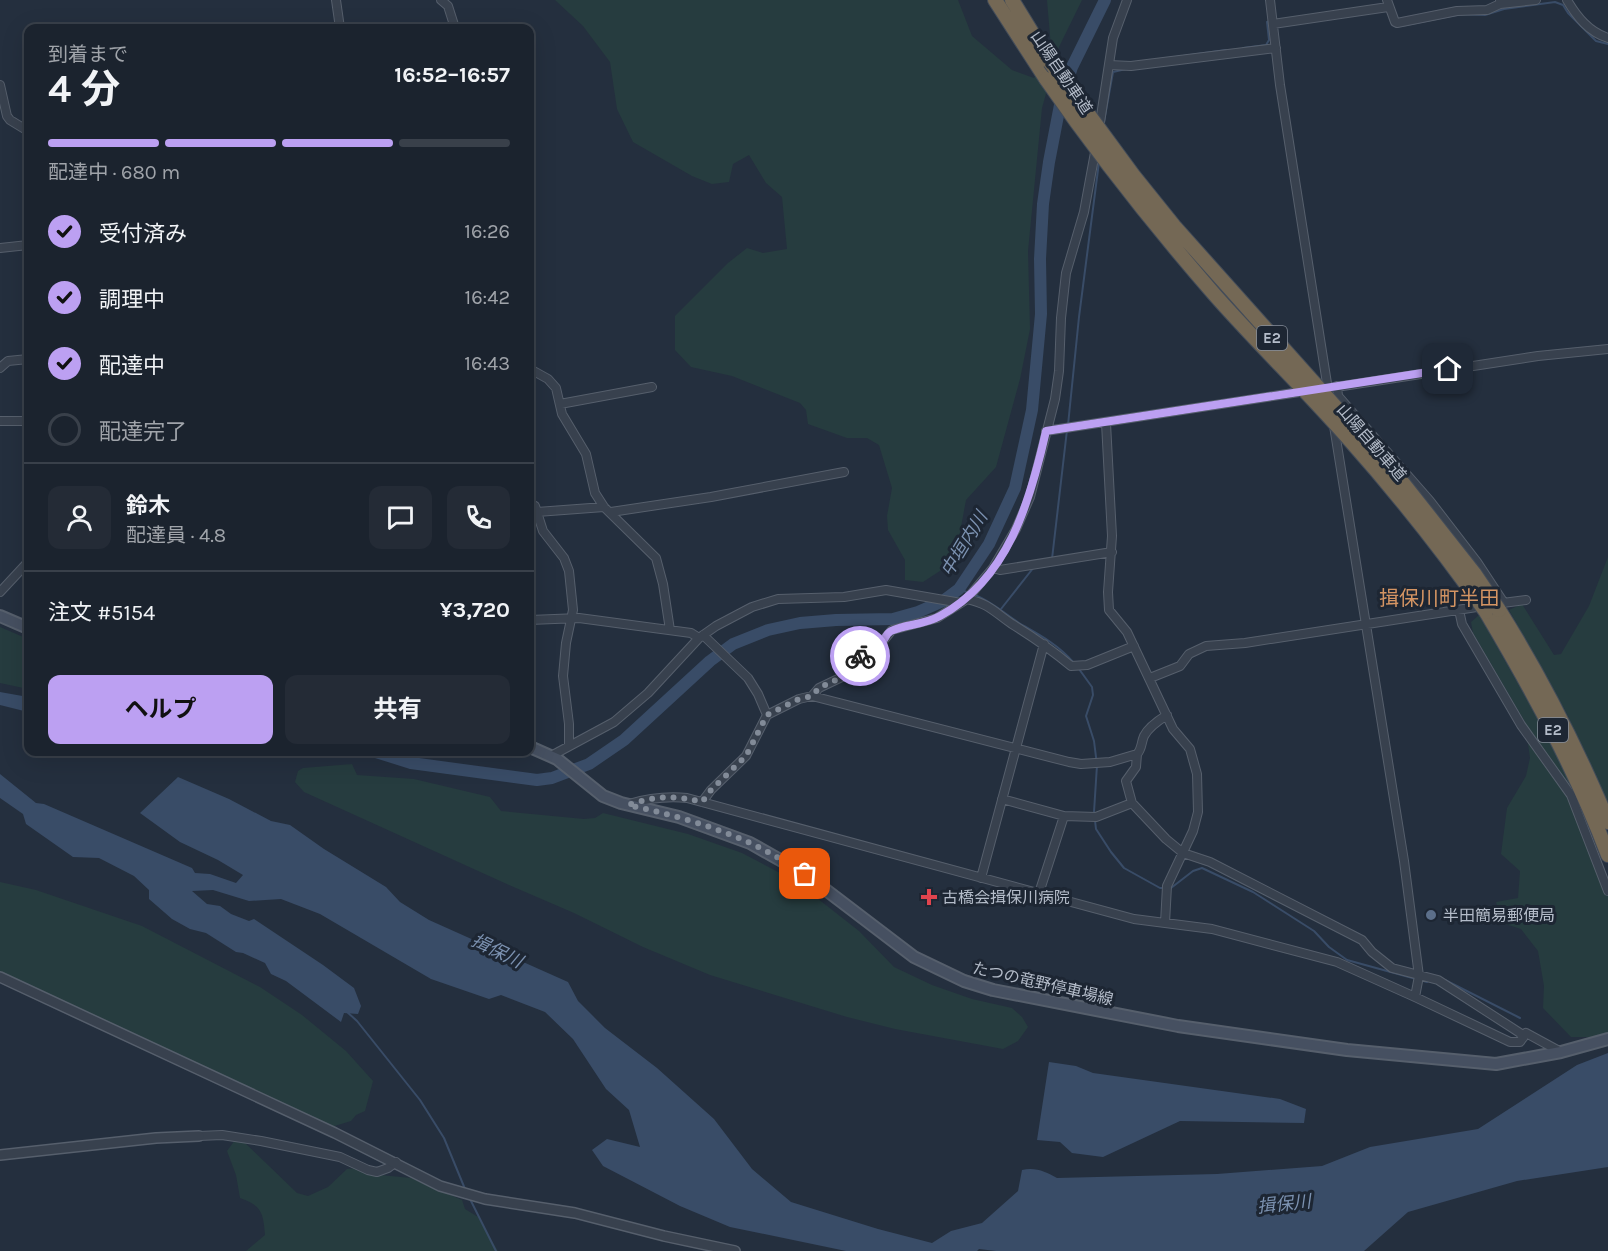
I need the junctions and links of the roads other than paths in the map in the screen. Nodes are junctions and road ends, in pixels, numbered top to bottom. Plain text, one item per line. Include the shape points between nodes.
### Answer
1 (336, 0) edge
2 (441, 0) edge
3 (995, 0) edge
4 (1012, 0) edge
5 (1127, 0) edge
6 (1270, 0) edge
7 (1536, 0) edge
8 (1568, 0) edge
9 (1500, 2) edge
10 (1388, 4) edge
11 (339, 24) edge
12 (454, 24) edge
13 (1273, 24) junction
14 (1608, 38) edge
15 (1276, 48) junction
16 (1109, 65) junction
17 (0, 85) edge
18 (24, 129) edge
19 (24, 245) edge
20 (0, 248) edge
21 (1608, 349) edge
22 (24, 359) edge
23 (0, 368) edge
24 (534, 371) edge
25 (1337, 386) junction
26 (652, 387) dead end
27 (1328, 388) junction
28 (1344, 403) junction
29 (560, 404) junction
30 (1332, 412) junction
31 (0, 421) edge
32 (24, 421) edge
33 (1106, 423) junction
34 (1046, 431) junction
35 (844, 472) dead end
36 (534, 506) edge
37 (607, 510) junction
38 (537, 512) junction
39 (1112, 552) junction
40 (24, 566) edge
41 (993, 568) junction
42 (1481, 570) junction
43 (0, 592) edge
44 (1526, 600) dead end
45 (962, 601) junction
46 (1496, 608) junction
47 (1461, 610) junction
48 (0, 616) edge
49 (572, 618) junction
50 (534, 620) edge
51 (1366, 624) junction
52 (24, 625) edge
53 (670, 630) junction
54 (703, 637) junction
55 (1044, 644) junction
56 (1134, 646) junction
57 (1150, 678) junction
58 (812, 696) junction
59 (767, 715) junction
60 (1167, 715) junction
61 (569, 746) junction
62 (1015, 748) junction
63 (534, 749) edge
64 (1137, 754) junction
65 (554, 758) junction
66 (1002, 799) junction
67 (702, 802) junction
68 (1131, 803) junction
69 (628, 805) junction
70 (1064, 816) junction
71 (1608, 822) edge
72 (1183, 853) junction
73 (1608, 855) edge
74 (981, 878) junction
75 (1608, 891) edge
76 (1039, 893) junction
77 (1165, 923) junction
78 (1419, 976) junction
79 (0, 977) edge
80 (1415, 996) junction
81 (1523, 1038) junction
82 (1608, 1039) edge
83 (1561, 1052) junction
84 (199, 1136) joint
85 (0, 1155) edge
86 (396, 1162) junction
87 (735, 1251) edge

1 - 11 street
2 - 12 street via 448,6
3 - 46 highway, 山陽自動車道 / E2, bridge via 1087,138 1164,235 1347,436
4 - 46 highway, 山陽自動車道 / E2, bridge via 1050,62 1133,175 1399,478
5 - 16 street via 1113,38
6 - 13 street
7 - 9 street
8 - 14 street via 1595,34
9 - 10 street via 1487,10 1457,11 1397,23
10 - 13 street
13 - 15 street
15 - 16 street via 1131,66
15 - 27 street
16 - 34 street via 1084,212 1066,273 1058,380
17 - 18 street via 7,116
19 - 20 street
21 - 25 street via 1526,357
22 - 23 street via 8,361
24 - 29 street via 552,382
25 - 27 street
25 - 28 street
26 - 29 street
27 - 30 street
27 - 33 street
28 - 30 street
28 - 42 street via 1430,501
29 - 37 street via 567,424 586,454 596,493
30 - 51 street
31 - 32 street
33 - 34 street
33 - 39 street
34 - 41 street via 1025,511
35 - 37 street via 711,497
36 - 38 street
37 - 38 street
37 - 53 street via 656,558
38 - 49 street via 543,531 569,571
39 - 41 street
39 - 56 street via 1109,610
40 - 43 street
41 - 45 street
42 - 46 street
42 - 47 street
44 - 46 street
45 - 54 street via 886,590 844,597 778,599 716,626
45 - 55 street via 981,602 995,609
45 - 58 street via 937,618 892,630 842,677 819,688
46 - 47 street
46 - 71 highway, 山陽自動車道 / E2 via 1541,679
46 - 73 highway, 山陽自動車道 / E2
47 - 51 street
47 - 75 street via 1462,624 1521,725 1571,795
48 - 52 main road
49 - 50 street
49 - 53 street
49 - 61 street via 563,676
51 - 57 street via 1206,646 1188,654 1180,666
51 - 78 street
53 - 54 street
54 - 59 street via 748,678
54 - 61 street via 628,711
55 - 56 street via 1071,666
55 - 62 street
56 - 57 street
57 - 60 street
58 - 59 street
58 - 62 street
59 - 67 street via 746,756
60 - 64 street via 1147,732
60 - 72 street via 1190,749 1197,774 1198,812
61 - 65 street
62 - 64 street via 1069,762 1110,762
62 - 66 street
63 - 65 main road, たつの竜野停車場線
64 - 68 street via 1136,767 1126,781
65 - 69 main road, たつの竜野停車場線 via 603,796
66 - 70 street
66 - 74 street
67 - 69 street via 668,796
67 - 74 street
68 - 70 street via 1094,817
68 - 72 street
69 - 83 main road, たつの竜野停車場線 via 679,817 750,843 805,874 914,957 993,990 1178,1026 1347,1050 1496,1064
70 - 76 street
72 - 77 street via 1167,888
72 - 78 street via 1210,862 1362,940 1392,968
74 - 76 street
76 - 77 street via 1134,919
77 - 80 street via 1212,929 1337,962
78 - 80 street
78 - 81 street via 1438,980
79 - 86 street
80 - 81 street via 1510,1042
81 - 83 street via 1526,1034
82 - 83 main road, たつの竜野停車場線
84 - 85 street
84 - 86 street via 261,1141 340,1157 377,1172
86 - 87 street via 440,1186 485,1199 575,1213

